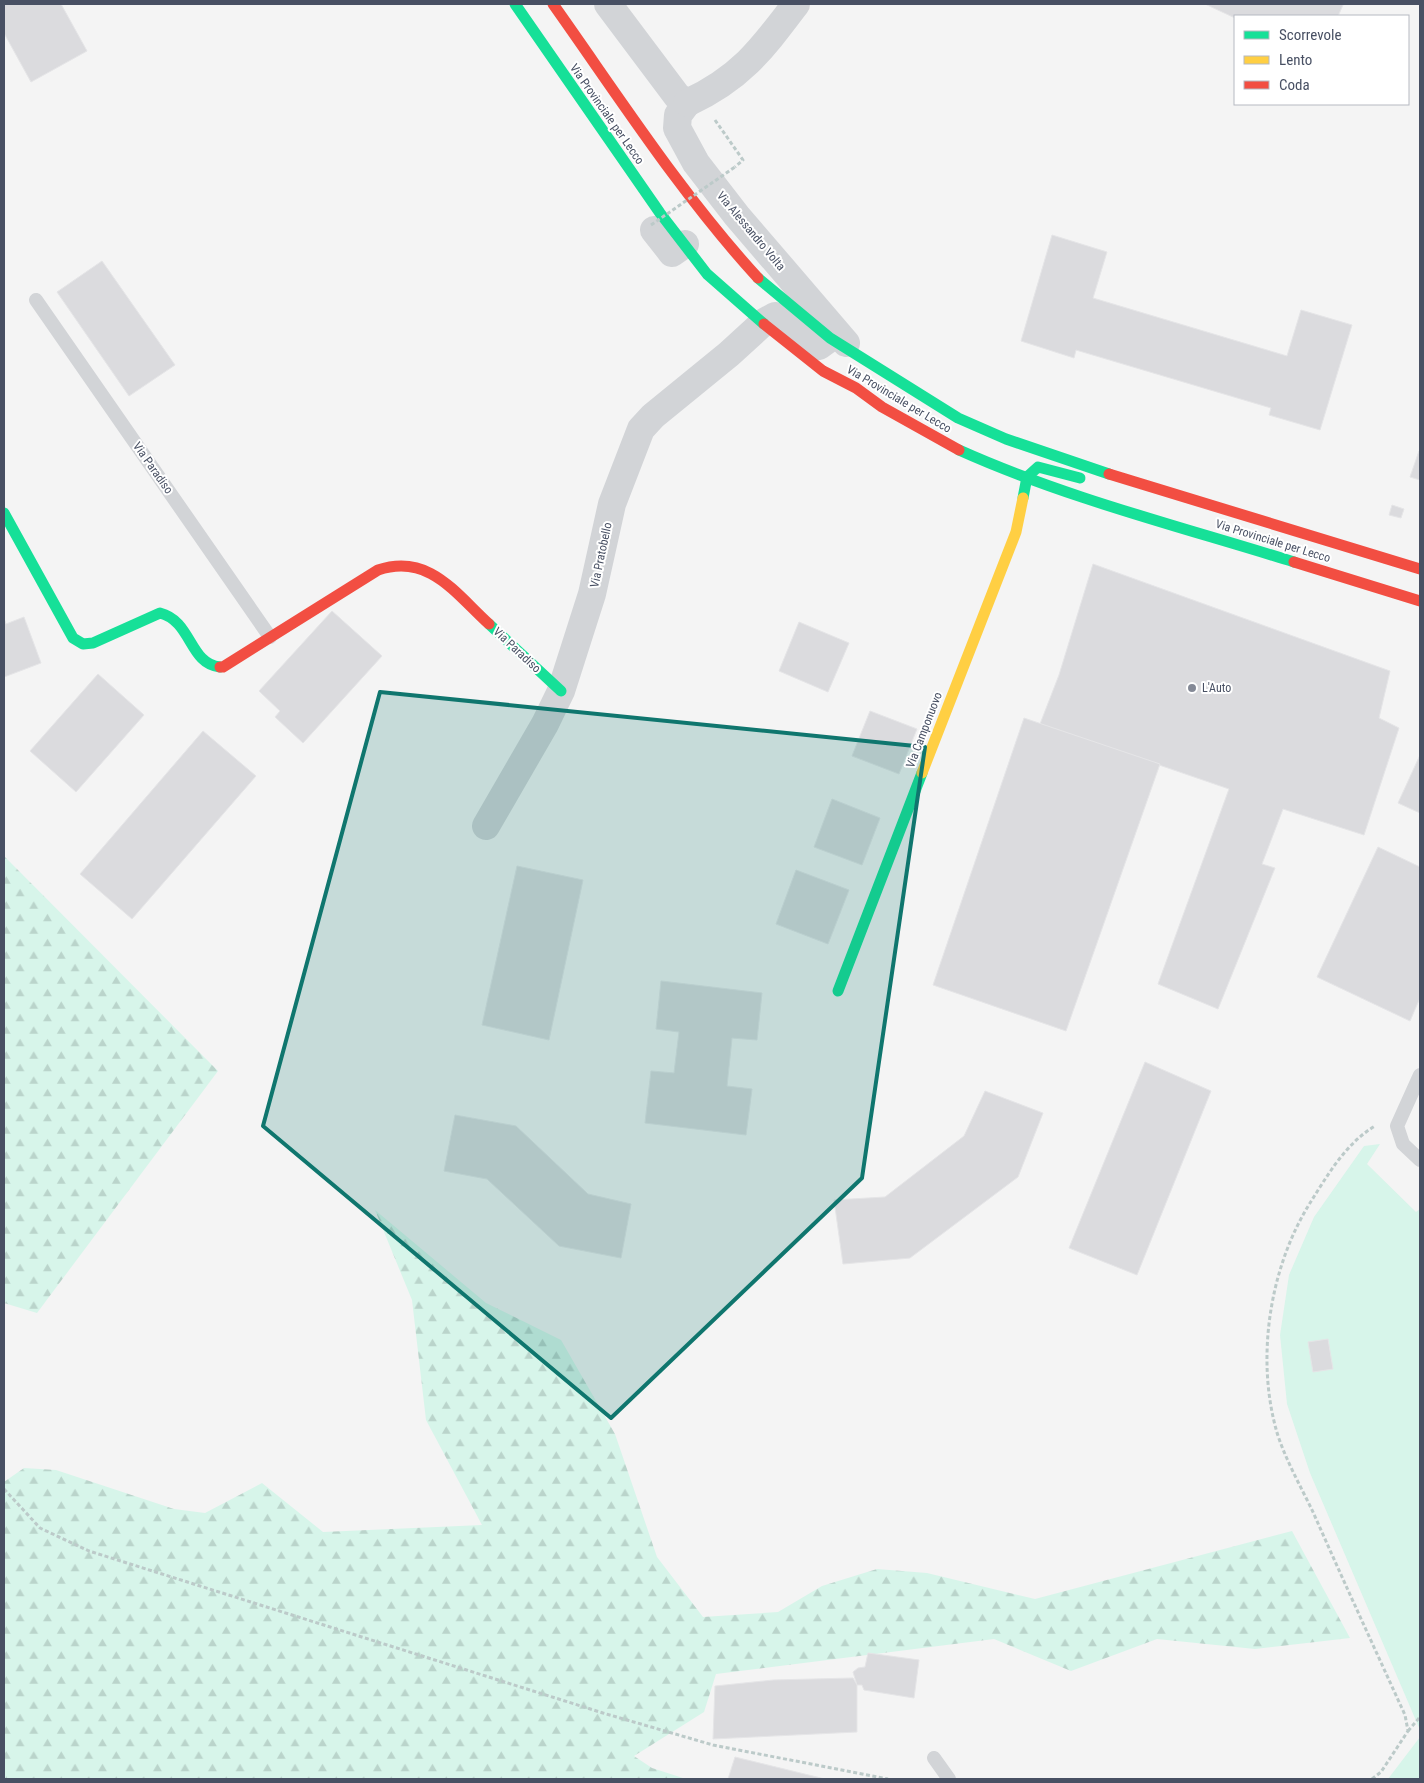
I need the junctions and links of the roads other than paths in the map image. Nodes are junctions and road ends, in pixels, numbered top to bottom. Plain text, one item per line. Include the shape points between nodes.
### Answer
1 (515, 4) edge
2 (553, 4) edge
3 (608, 4) edge
4 (796, 4) edge
5 (693, 100) junction
6 (652, 227) road end
7 (685, 244) junction
8 (36, 300) dead end
9 (764, 322) junction
10 (840, 344) junction
11 (1027, 477) junction
12 (1089, 481) dead end
13 (1147, 484) junction
14 (1131, 493) dead end
15 (4, 513) edge
16 (1420, 569) edge
17 (1420, 601) edge
18 (270, 637) junction
19 (561, 691) junction
20 (486, 826) dead end
21 (838, 991) dead end
22 (1420, 1074) edge
23 (1420, 1160) edge
24 (934, 1758) dead end
25 (949, 1779) edge

1 - 7 main road, Via Provinciale per Lecco
2 - 10 main road, Via Provinciale per Lecco via 686,192 728,245 758,278
3 - 5 street via 678,96
4 - 5 street via 750,62 737,74
5 - 10 street, Via Alessandro Volta via 678,115 677,128 696,163
6 - 7 street via 672,253
7 - 9 main road, Via Provinciale per Lecco via 707,274 743,308
8 - 18 lane, Via Paradiso
9 - 10 street via 775,316 796,334 819,346
9 - 11 main road, Via Provinciale per Lecco via 823,371 856,388 882,407 945,443
9 - 19 street, Via Pratobello via 641,429 612,504 592,594
10 - 13 main road, Via Provinciale per Lecco via 958,418 1016,443
11 - 12 main road via 1038,467
11 - 17 main road, Via Provinciale per Lecco
11 - 21 main road, Via Camponuovo via 1016,532
13 - 14 main road
13 - 16 main road, Via Provinciale per Lecco
15 - 18 main road, Via Paradiso via 78,642 93,643 160,613 166,614 177,622 205,664 216,668 223,667
18 - 19 main road, Via Paradiso via 378,570 411,564 435,574
19 - 20 street, Via Pratobello
22 - 23 lane via 1397,1126 1403,1144
24 - 25 lane

